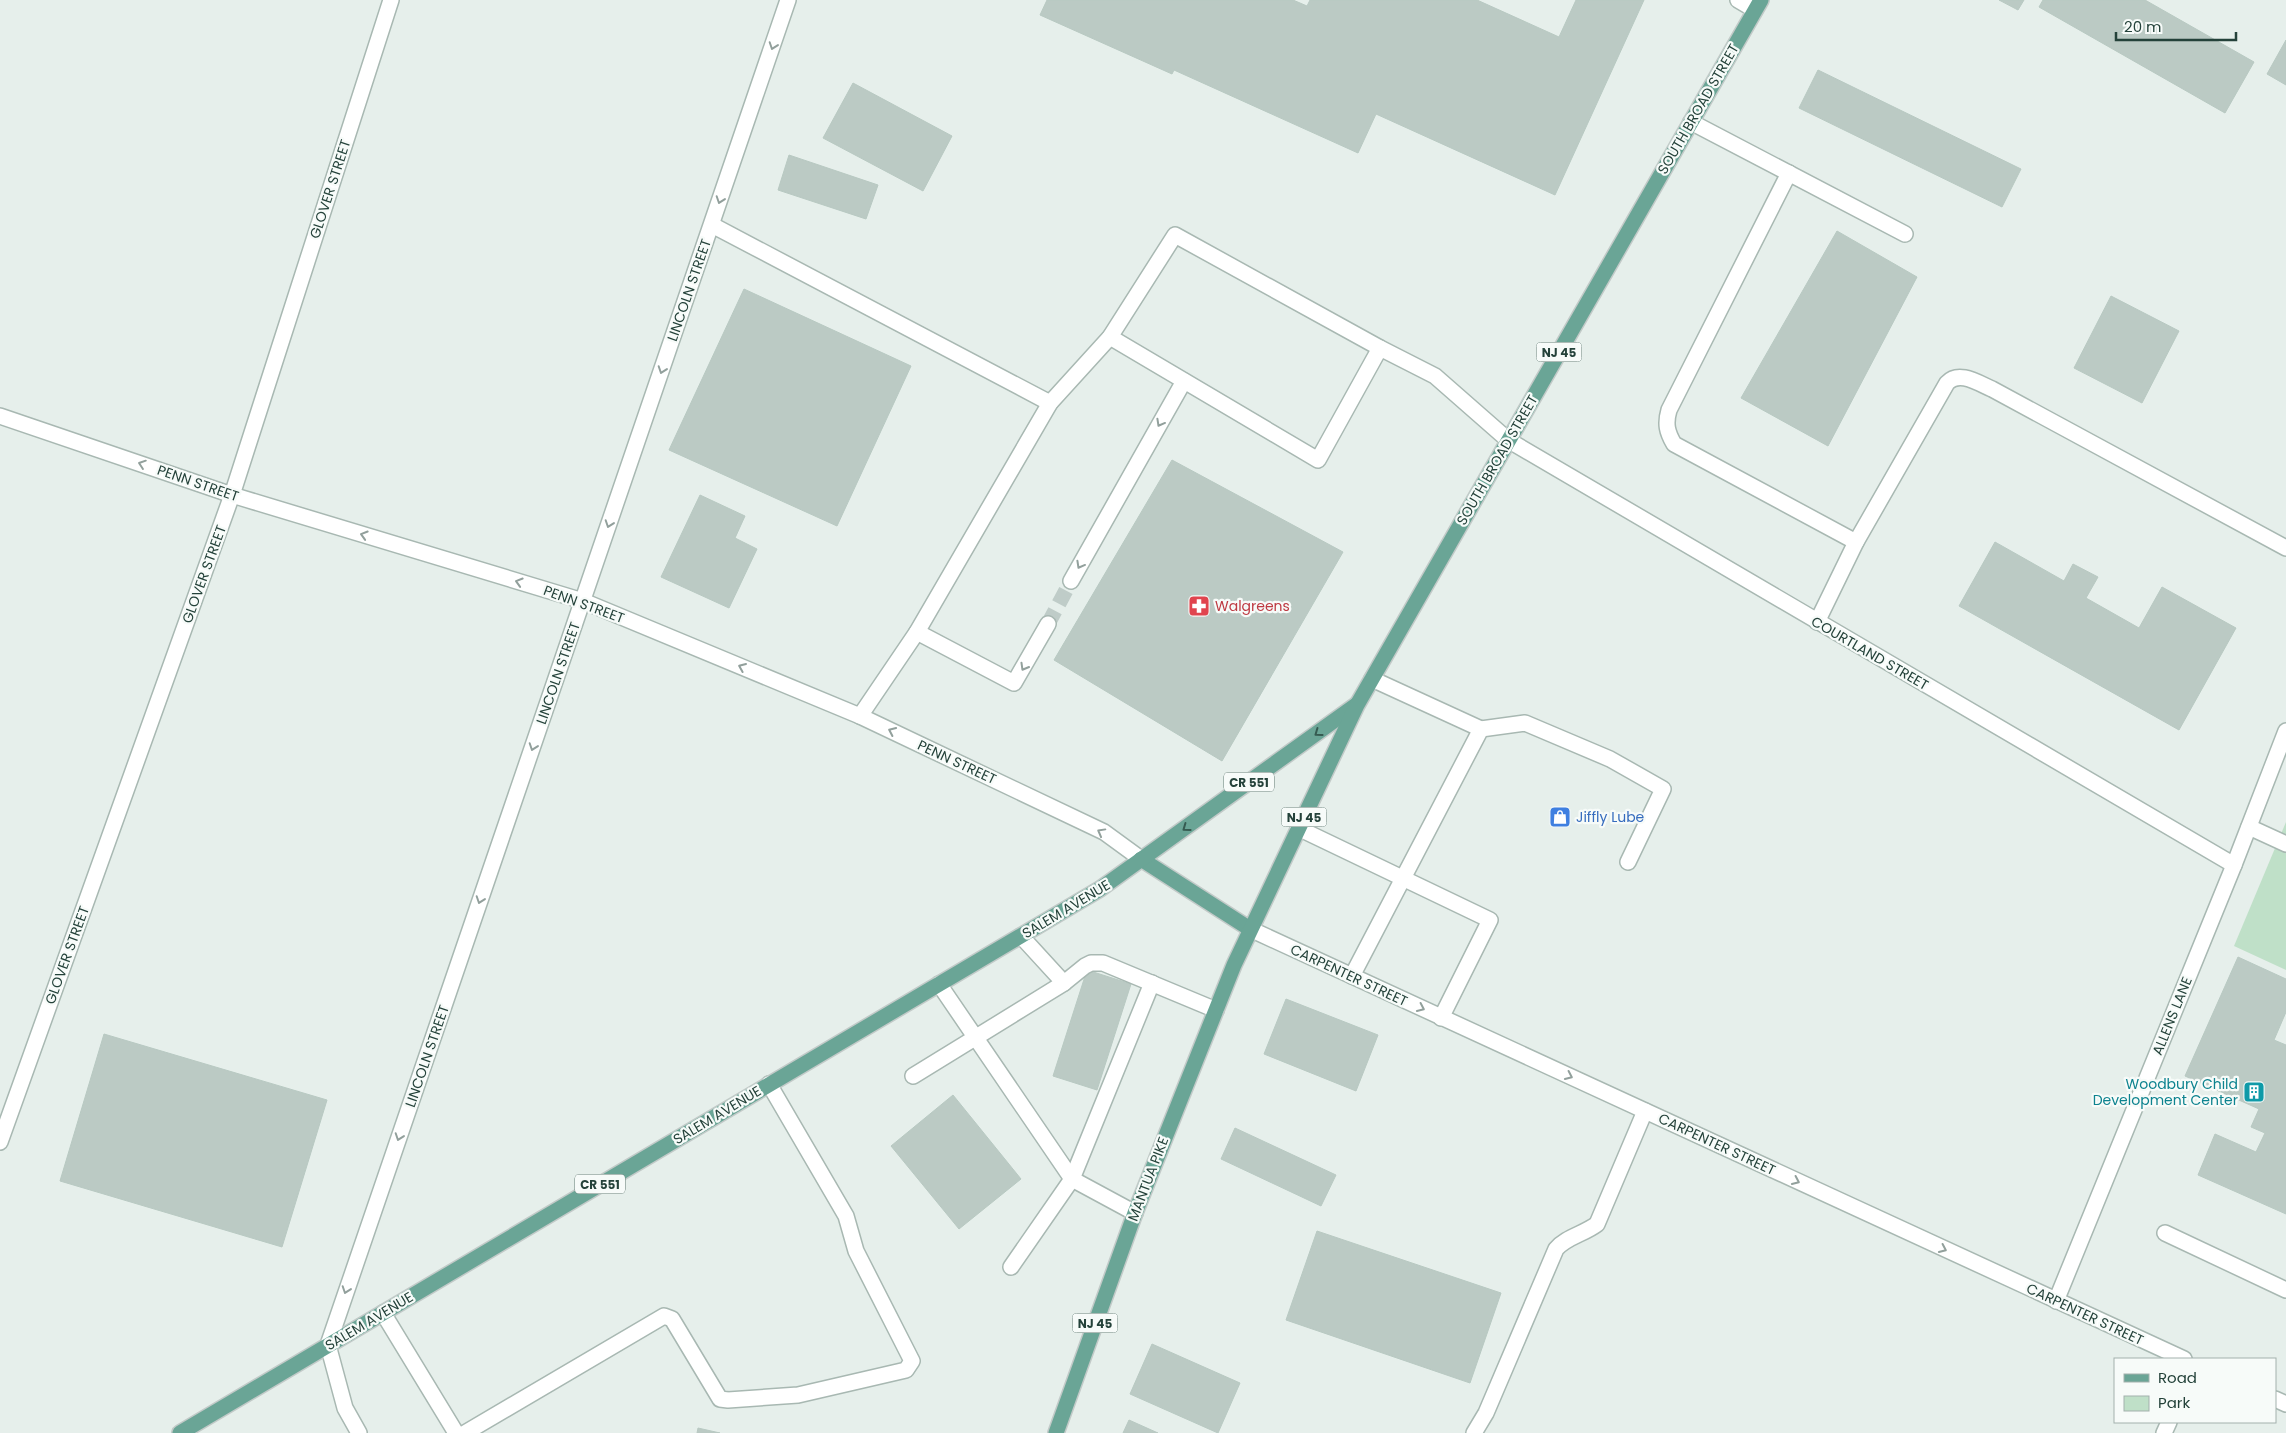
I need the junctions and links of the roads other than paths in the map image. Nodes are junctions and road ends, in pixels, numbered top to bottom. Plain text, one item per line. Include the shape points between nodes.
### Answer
1 (391, 0) edge
2 (788, 0) edge
3 (1738, 0) edge
4 (1758, 5) edge
5 (1691, 122) junction
6 (1789, 173) junction
7 (712, 225) junction
8 (1905, 234) dead end
9 (1110, 337) junction
10 (1380, 348) junction
11 (1184, 381) junction
12 (1050, 404) junction
13 (0, 416) edge
14 (1508, 440) junction
15 (232, 495) junction
16 (1856, 542) junction
17 (2286, 548) edge
18 (1071, 581) tunnel mouth
19 (583, 601) junction
20 (1816, 622) junction
21 (1048, 624) tunnel mouth
22 (917, 632) junction
23 (1372, 678) junction
24 (1358, 704) junction
25 (860, 716) junction
26 (1482, 729) junction
27 (2286, 731) edge
28 (2249, 827) junction
29 (1298, 828) junction
30 (2286, 844) edge
31 (1141, 859) junction
32 (1628, 862) dead end
33 (2234, 865) junction
34 (1403, 879) junction
35 (1250, 929) junction
36 (1021, 936) junction
37 (1352, 976) junction
38 (1064, 983) junction
39 (1152, 983) junction
40 (939, 984) junction
41 (1216, 1010) junction
42 (1441, 1018) junction
43 (974, 1038) junction
44 (913, 1076) dead end
45 (769, 1084) junction
46 (1645, 1111) junction
47 (0, 1142) edge
48 (1072, 1178) junction
49 (1135, 1213) junction
50 (2166, 1233) dead end
51 (1011, 1267) dead end
52 (2286, 1290) edge
53 (2056, 1301) junction
54 (383, 1313) junction
55 (328, 1345) junction
56 (2182, 1358) edge
57 (180, 1433) edge
58 (359, 1433) edge
59 (456, 1433) edge
60 (465, 1433) edge
61 (1056, 1433) edge
62 (1474, 1433) edge

1 - 15 street, GLOVER STREET
2 -> 7 street, LINCOLN STREET
3 - 4 street
4 - 5 main road, SOUTH BROAD STREET / NJ 45
5 - 6 street
5 - 14 main road, SOUTH BROAD STREET / NJ 45
6 - 8 street
6 - 16 street via 1669,410 1666,421 1668,434 1674,444
7 - 12 street
7 -> 19 street, LINCOLN STREET
9 - 10 street, COURTLAND STREET via 1175,235
9 - 11 street
9 - 12 street
10 - 11 street via 1318,460
10 - 14 street, COURTLAND STREET via 1435,376
11 -> 18 street
12 - 22 street
15 -> 13 street, PENN STREET
14 - 20 street, COURTLAND STREET
14 - 23 main road, SOUTH BROAD STREET / NJ 45
19 -> 15 street, PENN STREET
15 - 47 street, GLOVER STREET
16 - 17 street via 1947,384 1958,377 1992,390
16 - 20 street
25 -> 19 street, PENN STREET
19 -> 55 street, LINCOLN STREET
20 - 33 street, COURTLAND STREET
21 -> 22 street via 1014,683
22 - 25 street
23 - 24 main road, SOUTH BROAD STREET / NJ 45
23 - 26 street
24 - 29 main road, SOUTH BROAD STREET / NJ 45
24 -> 31 main road, CR 551
31 -> 25 street, PENN STREET via 1104,832
26 - 32 street via 1525,723 1610,759 1663,789
26 - 34 street
27 - 28 street, ALLENS LANE
28 - 30 street
28 - 33 street, ALLENS LANE
29 - 34 street
29 - 35 main road, SOUTH BROAD STREET / NJ 45
31 - 35 main road
31 - 36 main road, SALEM AVENUE / CR 551 via 1100,890
33 - 53 street, ALLENS LANE
34 - 37 street
34 - 42 street via 1490,920
35 - 37 street, CARPENTER STREET
35 - 41 main road, MANTUA PIKE / NJ 45
36 - 38 street
36 - 40 main road, SALEM AVENUE / CR 551
37 -> 42 street, CARPENTER STREET
38 - 39 street via 1085,966 1103,963
38 - 43 street
39 - 41 street
39 - 48 street
40 - 43 street
40 - 45 main road, SALEM AVENUE / CR 551
41 - 49 main road, MANTUA PIKE / NJ 45
42 -> 46 street, CARPENTER STREET
43 - 44 street
43 - 48 street
45 - 54 main road, SALEM AVENUE / CR 551
45 - 60 street via 846,1216 856,1251 912,1361 910,1368 798,1395 720,1399 672,1319 664,1316
46 -> 53 street, CARPENTER STREET
46 - 62 street via 1597,1224 1561,1243 1556,1249 1486,1414
48 - 49 street
48 - 51 street
49 - 61 main road, MANTUA PIKE / NJ 45
50 - 52 street
53 - 56 street, CARPENTER STREET
54 - 55 main road, SALEM AVENUE / CR 551
54 - 59 street
55 - 57 main road, SALEM AVENUE / CR 551
55 - 58 street via 345,1408

